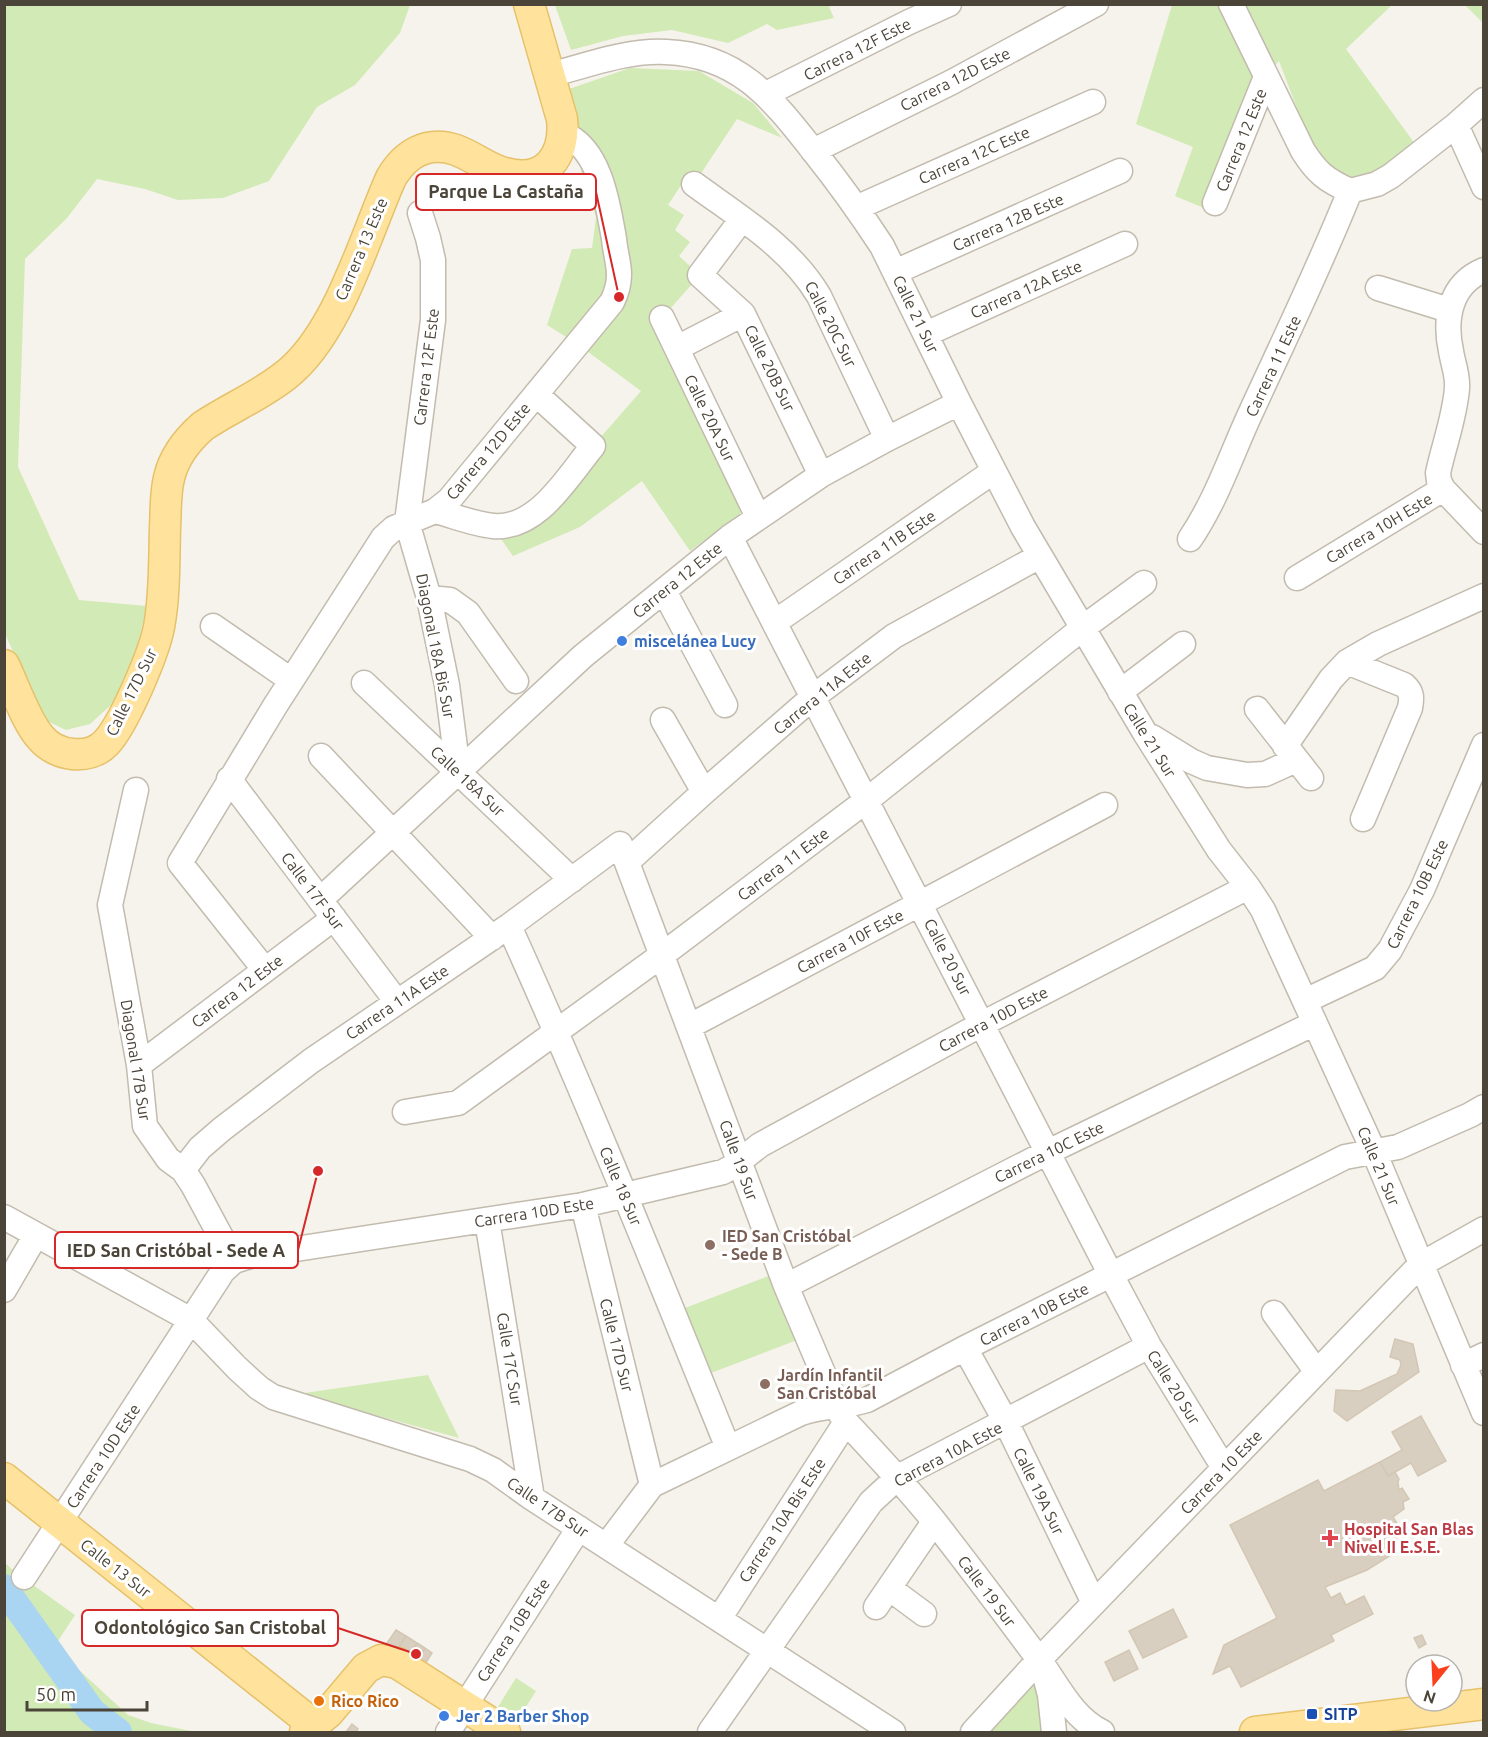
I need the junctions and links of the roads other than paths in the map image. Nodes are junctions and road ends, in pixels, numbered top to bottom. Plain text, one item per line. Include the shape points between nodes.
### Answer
1 (529, 4) edge
2 (949, 4) edge
3 (1096, 4) edge
4 (1231, 4) edge
5 (550, 75) junction
6 (1266, 77) junction
7 (766, 94) junction
8 (1484, 100) edge
9 (1093, 102) dead end
10 (1456, 125) junction
11 (564, 134) junction
12 (813, 151) junction
13 (1120, 171) dead end
14 (694, 184) dead end
15 (1484, 187) edge
16 (1350, 191) junction
17 (1215, 203) dead end
18 (856, 208) junction
19 (420, 213) dead end
20 (742, 219) junction
21 (1125, 244) dead end
22 (1484, 270) edge
23 (896, 273) junction
24 (1378, 288) dead end
25 (1449, 310) junction
26 (743, 314) junction
27 (662, 318) dead end
28 (926, 334) junction
29 (677, 348) junction
30 (536, 394) junction
31 (959, 403) junction
32 (887, 439) junction
33 (994, 471) junction
34 (821, 475) junction
35 (1443, 489) junction
36 (435, 511) junction
37 (758, 517) junction
38 (407, 522) junction
39 (1484, 532) edge
40 (730, 537) junction
41 (1190, 539) dead end
42 (1040, 555) junction
43 (1297, 578) dead end
44 (1144, 583) dead end
45 (664, 591) junction
46 (163, 595) joint
47 (1484, 596) edge
48 (429, 598) junction
49 (774, 622) junction
50 (213, 626) dead end
51 (1084, 627) junction
52 (1183, 644) dead end
53 (1347, 662) junction
54 (4, 665) edge
55 (291, 680) junction
56 (516, 681) dead end
57 (364, 683) dead end
58 (1120, 692) junction
59 (813, 697) junction
60 (725, 705) dead end
61 (1257, 709) dead end
62 (663, 720) dead end
63 (1145, 733) junction
64 (1484, 745) edge
65 (321, 756) dead end
66 (1298, 761) junction
67 (458, 771) junction
68 (229, 779) junction
69 (136, 790) dead end
70 (704, 792) junction
71 (867, 800) junction
72 (1104, 805) dead end
73 (1364, 819) dead end
74 (393, 832) junction
75 (624, 853) junction
76 (572, 880) junction
77 (1248, 887) junction
78 (920, 904) junction
79 (327, 909) junction
80 (500, 932) junction
81 (663, 955) junction
82 (264, 970) junction
83 (397, 1002) junction
84 (1310, 1012) junction
85 (982, 1024) junction
86 (690, 1026) junction
87 (557, 1031) junction
88 (140, 1065) junction
89 (1484, 1107) edge
90 (405, 1112) dead end
91 (1048, 1152) junction
92 (1374, 1152) junction
93 (739, 1162) junction
94 (183, 1170) junction
95 (626, 1196) junction
96 (583, 1205) junction
97 (4, 1217) edge
98 (487, 1220) junction
99 (1484, 1229) edge
100 (36, 1235) junction
101 (234, 1262) junction
102 (1420, 1265) junction
103 (1111, 1275) junction
104 (786, 1286) junction
105 (4, 1290) edge
106 (1274, 1312) dead end
107 (191, 1320) junction
108 (1149, 1346) junction
109 (965, 1348) junction
110 (1473, 1360) edge
111 (1317, 1372) junction
112 (841, 1413) junction
113 (1484, 1413) edge
114 (1006, 1422) junction
115 (728, 1448) junction
116 (1224, 1468) junction
117 (898, 1477) junction
118 (4, 1478) edge
119 (652, 1485) junction
120 (532, 1498) junction
121 (934, 1522) junction
122 (60, 1524) junction
123 (579, 1528) junction
124 (606, 1546) junction
125 (24, 1577) dead end
126 (1094, 1603) junction
127 (924, 1614) dead end
128 (719, 1619) junction
129 (767, 1651) junction
130 (1039, 1660) junction
131 (1484, 1704) edge
132 (465, 1707) junction
133 (310, 1729) edge
134 (448, 1732) edge
135 (505, 1732) edge
136 (710, 1732) edge
137 (893, 1732) edge
138 (973, 1732) edge
139 (1054, 1732) edge
140 (1102, 1732) edge
141 (1259, 1732) edge

1 - 5 main road
2 - 7 street, Carrera 12F Este
3 - 12 street, Carrera 12D Este
4 - 6 street
5 - 7 street, Calle 21 Sur via 633,54 667,52 727,67
5 - 11 main road
6 - 16 street via 1314,169
6 - 17 street, Carrera 12 Este
7 - 12 street, Calle 21 Sur
8 - 10 street
9 - 18 street, Carrera 12C Este
10 - 15 street
10 - 16 street via 1390,176
11 - 30 street, Carrera 12D Este via 582,149 604,188 619,277 607,310
11 - 46 main road, Carrera 13 Este via 553,161 531,175 499,171 445,147 427,148 402,161 391,178 335,311 312,348 287,375 203,426 179,453 167,488
12 - 18 street, Calle 21 Sur
13 - 23 street, Carrera 12B Este
14 - 20 street, Calle 20C Sur
16 - 41 street, Carrera 11 Este via 1220,488
18 - 23 street, Calle 21 Sur
19 - 38 street, Carrera 12F Este via 433,260 434,299
20 - 26 street, Calle 20B Sur via 700,275
20 - 32 street, Calle 20C Sur via 785,253 813,285
21 - 28 street, Carrera 12A Este
22 - 25 street, Carrera 10H Este via 1463,284
23 - 28 street, Calle 21 Sur
24 - 25 street
25 - 35 street, Carrera 10H Este via 1457,387 1438,473
26 - 29 street
26 - 34 street, Calle 20B Sur
27 - 29 street, Calle 20A Sur
28 - 31 street, Calle 21 Sur
29 - 37 street, Calle 20A Sur
30 - 36 street, Carrera 12D Este via 449,500
30 - 36 street via 594,446 545,505 521,521 492,526
31 - 32 street, Carrera 12 Este
31 - 33 street, Calle 21 Sur
32 - 34 street, Carrera 12 Este
33 - 42 street, Calle 21 Sur
33 - 49 street, Carrera 11B Este
34 - 37 street, Carrera 12 Este
35 - 39 street
35 - 43 street, Carrera 10H Este
36 - 38 street, Carrera 12D Este
37 - 40 street, Carrera 12 Este
38 - 48 street, Diagonal 18A Bis Sur
38 - 55 street, Carrera 12D Este via 383,538
40 - 45 street, Carrera 12 Este
40 - 49 street, Calle 20 Sur
42 - 51 street, Calle 21 Sur
42 - 59 street, Carrera 11A Este via 894,636
44 - 51 street, Carrera 11 Este
45 - 60 street
45 - 67 street, Carrera 12 Este via 583,656
46 - 54 main road, Calle 17D Sur via 153,651 142,676 113,734 94,751 69,754 41,738
47 - 53 street
48 - 56 street via 443,598 463,608
48 - 67 street, Diagonal 18A Bis Sur via 447,685
49 - 59 street, Calle 20 Sur
50 - 55 street
51 - 58 street, Calle 21 Sur
51 - 71 street, Carrera 11 Este
52 - 58 street
53 - 66 street via 1331,679
53 - 73 street via 1404,684 1412,698
55 - 68 street, Carrera 12D Este
57 - 67 street, Calle 18A Sur
58 - 63 street, Calle 21 Sur
59 - 70 street, Carrera 11A Este
59 - 71 street, Calle 20 Sur
61 - 66 street
62 - 70 street
63 - 66 street via 1207,768 1265,774
63 - 77 street, Calle 21 Sur via 1219,850
64 - 84 street, Carrera 10B Este via 1422,890 1390,950 1375,968
65 - 74 street, Calle 18 Sur
67 - 74 street, Carrera 12 Este
67 - 76 street, Calle 18A Sur
68 - 79 street, Calle 17F Sur
68 - 82 street, Carrera 12D Este via 180,863
69 - 88 street, Diagonal 17B Sur via 110,905
70 - 75 street, Carrera 11A Este
71 - 78 street, Calle 20 Sur
71 - 81 street, Carrera 11 Este
72 - 78 street, Carrera 10F Este
74 - 79 street, Carrera 12 Este
74 - 80 street, Calle 18 Sur
75 - 76 street, Carrera 11A Este
75 - 81 street, Calle 19 Sur
76 - 80 street, Carrera 11A Este
77 - 84 street, Calle 21 Sur via 1263,910
77 - 85 street, Carrera 10D Este
78 - 85 street, Calle 20 Sur
78 - 86 street, Carrera 10F Este
79 - 82 street, Carrera 12 Este
79 - 83 street, Calle 17F Sur
80 - 83 street, Carrera 11A Este
80 - 87 street, Calle 18 Sur
81 - 86 street, Calle 19 Sur
81 - 87 street, Carrera 11 Este
82 - 88 street, Carrera 12 Este
83 - 94 street, Carrera 11A Este via 222,1129
84 - 91 street, Carrera 10C Este
84 - 92 street, Calle 21 Sur
85 - 91 street, Calle 20 Sur
85 - 93 street, Carrera 10D Este via 760,1145
86 - 93 street, Calle 19 Sur
87 - 90 street, Carrera 11 Este via 458,1103
87 - 95 street, Calle 18 Sur
88 - 94 street, Diagonal 17B Sur via 145,1126 168,1159
89 - 92 street, Carrera 10B Este via 1398,1147
91 - 103 street, Calle 20 Sur
91 - 104 street, Carrera 10C Este
92 - 102 street, Calle 21 Sur
92 - 103 street, Carrera 10B Este via 1345,1157
93 - 95 street, Carrera 10D Este via 723,1172
93 - 104 street, Calle 19 Sur
94 - 101 street, Diagonal 17B Sur
95 - 96 street, Carrera 10D Este
95 - 115 street, Calle 18 Sur
96 - 98 street, Carrera 10D Este
96 - 119 street, Calle 17D Sur
97 - 100 street, Calle 17B Sur
98 - 101 street, Carrera 10D Este via 250,1256
98 - 120 street, Calle 17C Sur
99 - 102 street, Carrera 10 Este
100 - 105 street
100 - 107 street, Calle 17B Sur
101 - 107 street, Carrera 10D Este via 223,1271
102 - 110 street, Calle 21 Sur
102 - 111 street, Carrera 10 Este
103 - 108 street, Calle 20 Sur
103 - 109 street, Carrera 10B Este
104 - 112 street, Calle 19 Sur
106 - 111 street
107 - 120 street, Calle 17B Sur via 237,1368 273,1397 470,1459
107 - 122 street, Carrera 10D Este
108 - 114 street, Carrera 10A Este
108 - 116 street, Calle 20 Sur
109 - 112 street, Carrera 10B Este
109 - 114 street, Calle 19A Sur
110 - 113 street, Calle 21 Sur
111 - 116 street, Carrera 10 Este
112 - 115 street, Carrera 10B Este via 801,1413
112 - 117 street, Calle 19 Sur
112 - 128 street, Carrera 10A Bis Este
114 - 117 street, Carrera 10A Este
114 - 126 street, Calle 19A Sur
115 - 119 street, Carrera 10B Este
116 - 126 street, Carrera 10 Este
117 - 121 street, Calle 19 Sur
117 - 129 street, Carrera 10A Este via 872,1502
118 - 122 main road, Calle 13 Sur
119 - 124 street, Carrera 10B Este
120 - 123 street, Calle 17B Sur
121 - 127 street via 882,1598
121 - 130 street, Calle 19 Sur
122 - 125 street, Carrera 10D Este
122 - 133 main road, Calle 13 Sur
123 - 124 street, Calle 17B Sur
123 - 132 street, Carrera 10B Este
124 - 128 street, Calle 17B Sur
126 - 130 street, Carrera 10 Este
128 - 129 street, Calle 17B Sur
129 - 136 street, Carrera 10A Este
129 - 137 street, Calle 17B Sur
130 - 138 street, Carrera 10 Este
130 - 139 street, Calle 19 Sur via 1050,1695
130 - 140 street, Calle 19 Sur via 1071,1707
131 - 141 main road
132 - 133 main road via 397,1664 381,1660 366,1668
132 - 134 street, Carrera 10B Este
132 - 135 main road

